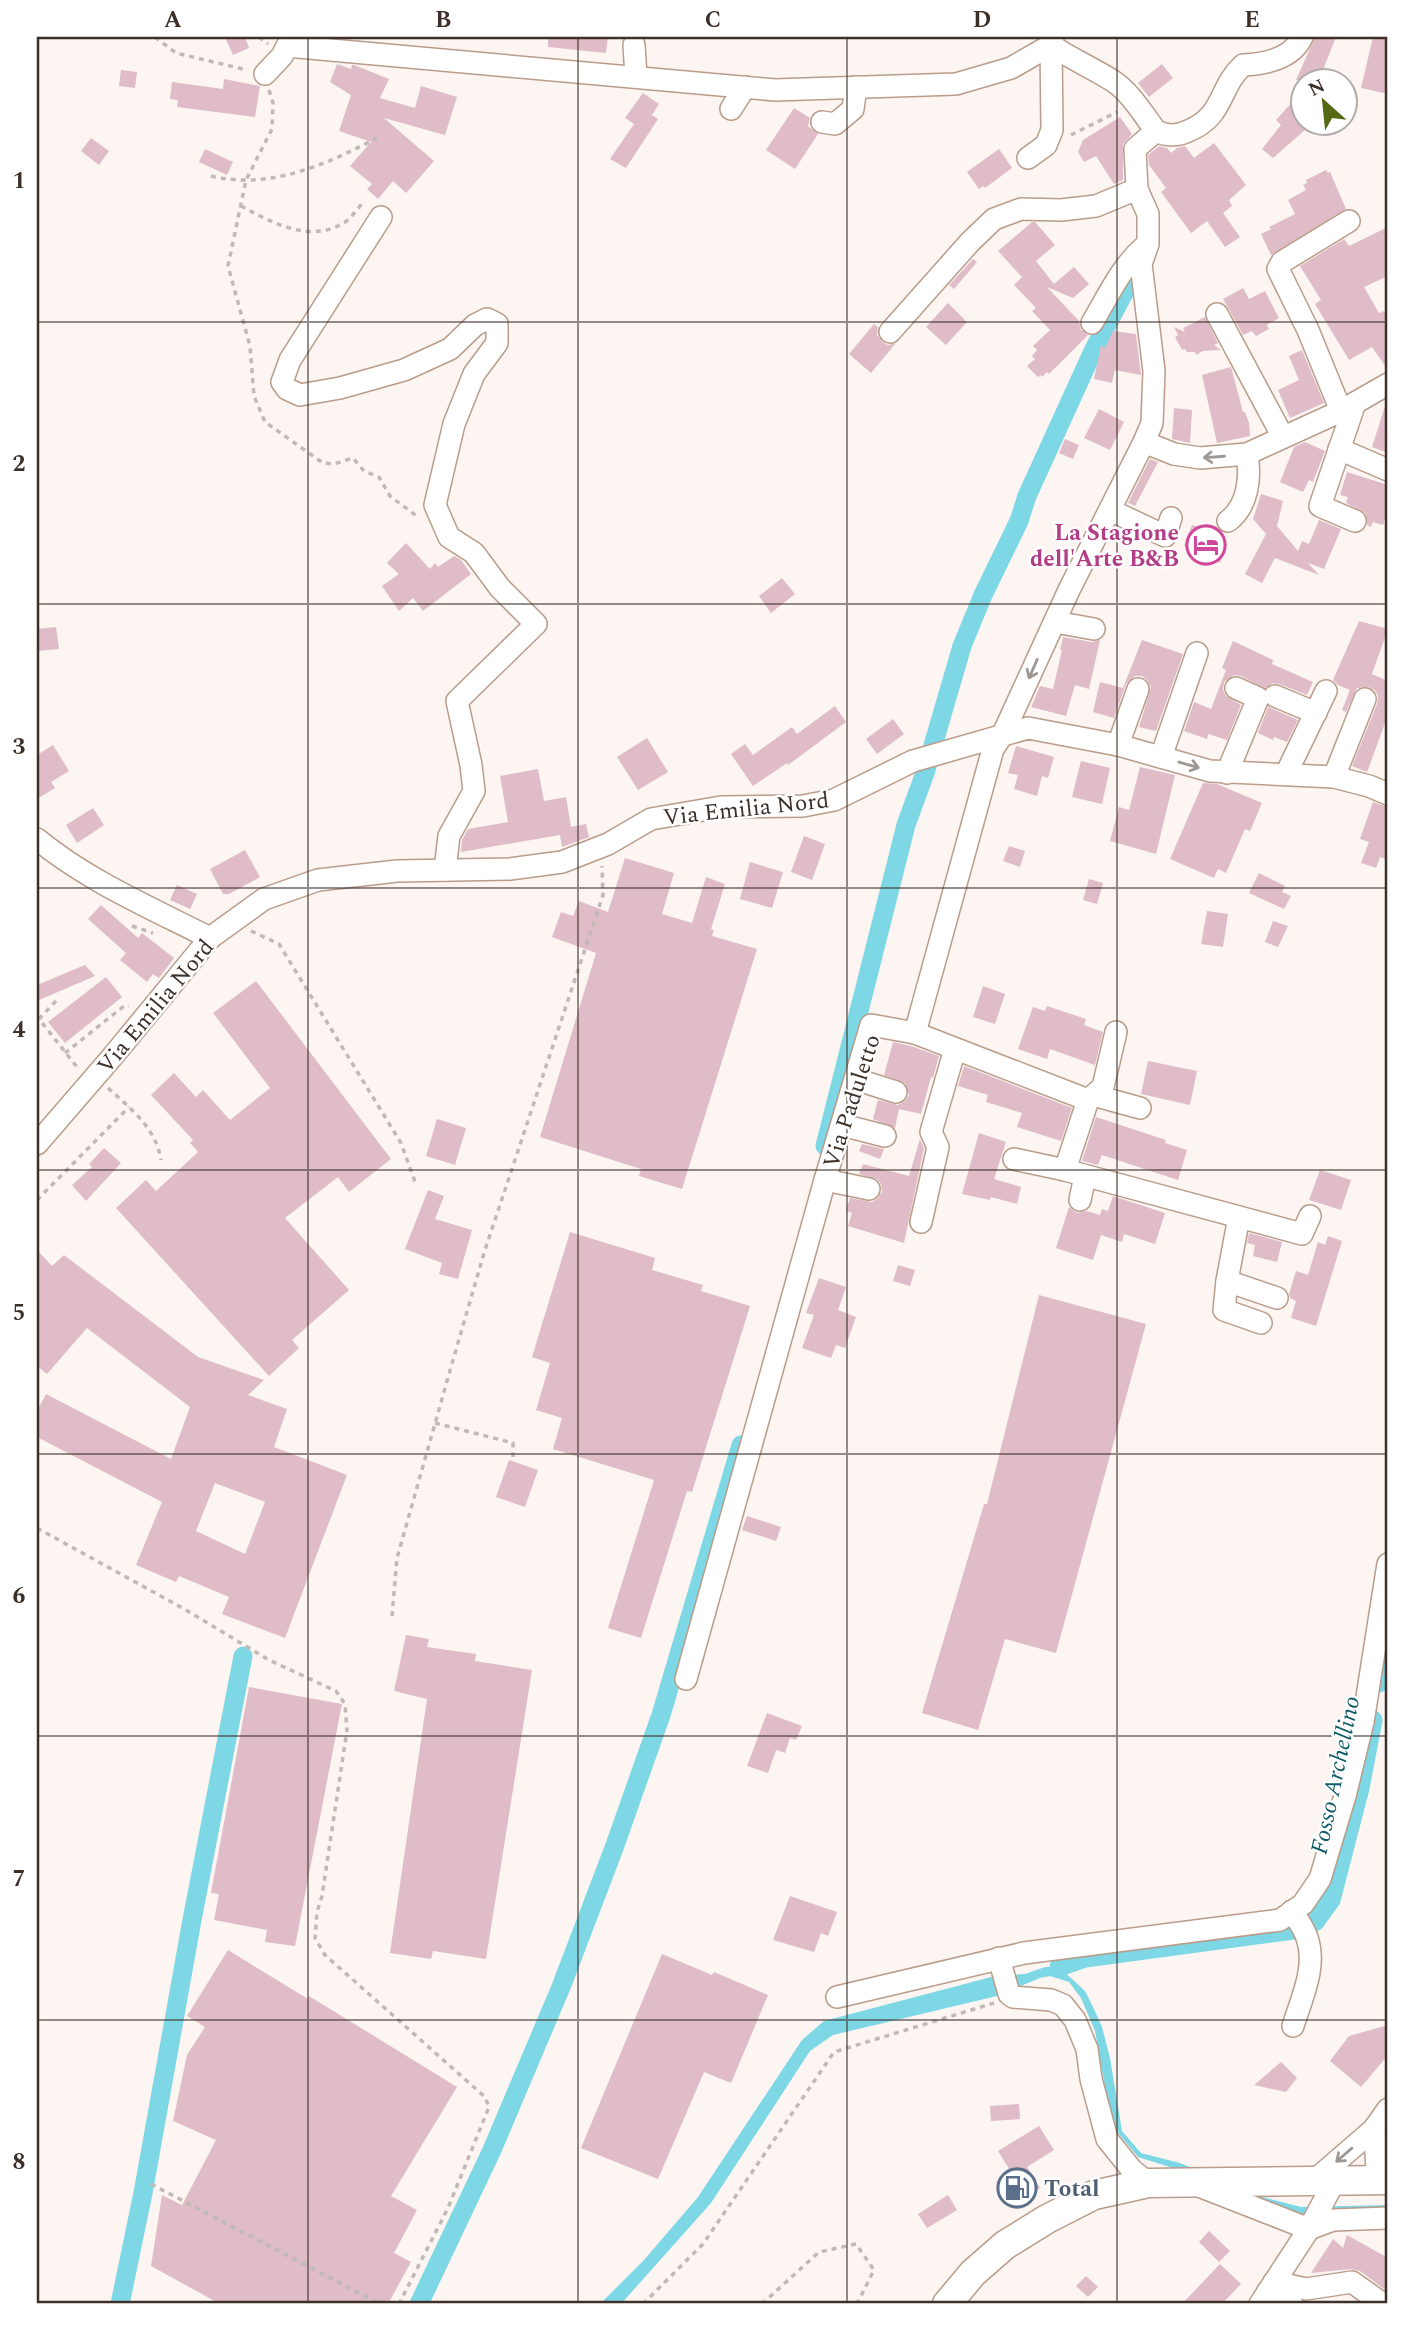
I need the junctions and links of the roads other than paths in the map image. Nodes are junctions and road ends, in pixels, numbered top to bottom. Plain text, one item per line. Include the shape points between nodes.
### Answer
1 (1301, 37) edge
2 (1052, 41) edge
3 (634, 45) dead end
4 (265, 74) road end
5 (633, 82) junction
6 (746, 87) junction
7 (856, 88) junction
8 (731, 109) dead end
9 (822, 122) dead end
10 (1156, 131) junction
11 (1028, 158) dead end
12 (1137, 190) junction
13 (381, 217) dead end
14 (1349, 221) dead end
15 (1148, 244) junction
16 (1217, 314) dead end
17 (1092, 323) dead end
18 (890, 332) dead end
19 (1388, 384) edge
20 (1348, 407) junction
21 (1283, 437) junction
22 (1144, 442) junction
23 (1339, 449) junction
24 (1247, 454) junction
25 (1388, 470) edge
26 (1110, 510) junction
27 (1171, 518) dead end
28 (1228, 521) dead end
29 (1355, 521) dead end
30 (1055, 621) junction
31 (1094, 629) dead end
32 (1196, 653) dead end
33 (1236, 688) dead end
34 (1138, 689) dead end
35 (1326, 691) dead end
36 (1275, 696) dead end
37 (1365, 699) dead end
38 (1316, 713) junction
39 (1003, 734) junction
40 (1118, 745) junction
41 (1161, 757) junction
42 (1227, 773) junction
43 (1286, 774) junction
44 (1335, 777) junction
45 (1388, 794) edge
46 (37, 839) edge
47 (445, 870) junction
48 (210, 938) junction
49 (1116, 1032) dead end
50 (915, 1033) junction
51 (955, 1049) junction
52 (855, 1079) junction
53 (896, 1092) dead end
54 (1093, 1096) junction
55 (1140, 1108) dead end
56 (842, 1125) junction
57 (886, 1136) dead end
58 (37, 1144) edge
59 (1014, 1159) dead end
60 (1075, 1173) junction
61 (825, 1180) junction
62 (869, 1189) dead end
63 (1080, 1200) dead end
64 (1310, 1216) dead end
65 (1239, 1217) junction
66 (921, 1222) dead end
67 (1227, 1281) junction
68 (1277, 1298) dead end
69 (1262, 1323) dead end
70 (1388, 1564) edge
71 (685, 1679) dead end
72 (1292, 1911) junction
73 (1001, 1963) junction
74 (837, 1997) dead end
75 (1293, 2026) dead end
76 (1388, 2109) edge
77 (1374, 2129) junction
78 (1383, 2180) edge
79 (1191, 2182) junction
80 (1148, 2183) junction
81 (1325, 2186) junction
82 (1388, 2218) edge
83 (1312, 2223) junction
84 (1267, 2292) edge
85 (947, 2304) edge
86 (1292, 2304) edge
87 (1383, 2304) edge

1 - 10 street via 1297,46 1280,58 1243,65 1235,72 1205,123 1179,135
2 - 7 street via 1010,68 956,84
2 - 10 street via 1068,58 1114,82
2 - 11 street via 1052,130 1046,145
3 - 5 street
4 - 5 street via 287,46
5 - 6 street
6 - 7 street
6 - 8 street
7 - 9 street via 852,109 835,124
10 - 12 street via 1135,149
12 - 15 street via 1148,214
12 - 18 street via 1096,206 1021,209 994,219
13 - 47 street via 290,360 282,382 300,395 340,388 404,370 450,349 475,324 487,319 497,324 497,343 474,374 454,424 435,505 449,537 474,553 536,624 457,701 474,791 449,836
14 - 20 street via 1282,262 1278,269
15 - 17 street via 1122,272
15 - 22 street via 1141,264 1154,371 1152,423
16 - 21 street
19 - 20 street
20 - 21 street
20 - 23 street
21 - 24 street
24 -> 22 street via 1200,458
22 - 26 street
23 - 25 street
23 - 29 street via 1320,506
24 - 28 street via 1250,475 1238,513
26 - 27 street via 1165,536
26 - 30 street
30 - 31 street
30 -> 39 street
32 - 41 street
33 - 42 street via 1258,698
34 - 40 street
35 - 38 street
36 - 38 street
37 - 44 street
38 - 43 street
39 - 40 street, Via Emilia Nord via 1028,729
39 - 47 street, Via Emilia Nord via 913,761 834,800 803,806 721,807 651,819 562,862
39 - 50 street via 993,749
40 - 41 street, Via Emilia Nord
41 -> 42 street, Via Emilia Nord
42 - 43 street, Via Emilia Nord
43 - 44 street, Via Emilia Nord
44 - 45 street, Via Emilia Nord
46 - 48 street via 120,893
47 - 48 street, Via Emilia Nord via 318,880 264,900
48 - 58 street, Via Emilia Nord
49 - 54 street via 1103,1087
50 - 51 street, Via Paduletto
50 - 52 street, Via Paduletto via 871,1025
51 - 54 street, Via Paduletto
51 - 66 street via 931,1132 938,1147
52 - 53 street
52 - 56 street, Via Paduletto
54 - 55 street, Via Paduletto
54 - 60 street
56 - 57 street
56 - 61 street, Via Paduletto
59 - 60 street
60 - 63 street
60 - 65 street
61 - 62 street
61 - 71 street, Via Paduletto
64 - 65 street via 1302,1234
65 - 67 street
67 - 68 street
67 - 69 street via 1224,1310
70 - 72 street via 1363,1722 1345,1796 1320,1878 1303,1904
72 - 73 street via 1280,1920 1024,1953
72 - 75 street via 1306,1935 1310,1973
73 - 74 street
73 - 80 street via 1011,1995 1051,2000 1063,2005 1075,2020 1087,2049 1107,2139
76 - 77 street
77 - 78 street
77 -> 81 street
78 - 81 main road
79 - 80 main road
79 - 81 main road
79 - 83 street
80 - 85 main road via 1094,2195 1047,2218 1005,2245
81 - 83 street
82 - 83 street
83 - 84 street
84 - 86 street
84 - 87 street via 1352,2282

